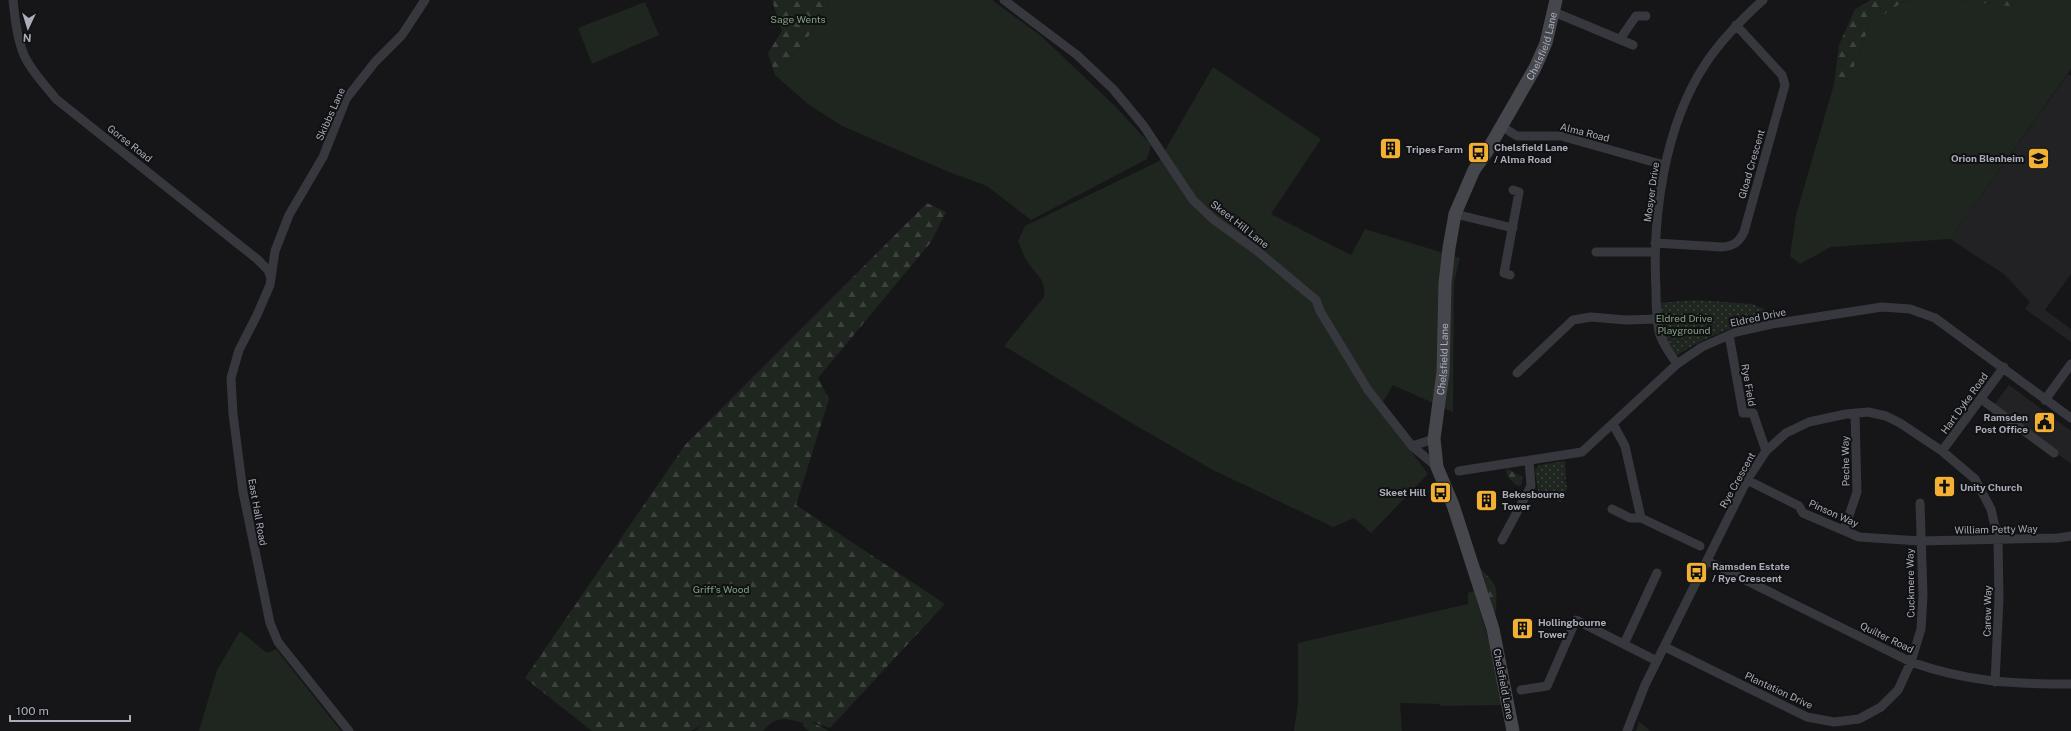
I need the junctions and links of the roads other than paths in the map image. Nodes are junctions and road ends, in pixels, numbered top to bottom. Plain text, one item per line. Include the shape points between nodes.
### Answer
1 (13, 0) edge
2 (425, 0) edge
3 (1004, 0) edge
4 (1763, 0) edge
5 (1555, 6) edge
6 (1646, 16) dead end
7 (1736, 25) junction
8 (1620, 39) junction
9 (1633, 45) dead end
10 (1501, 126) junction
11 (1664, 165) junction
12 (1513, 190) dead end
13 (1455, 214) junction
14 (1513, 228) junction
15 (1655, 248) junction
16 (275, 251) junction
17 (1596, 252) dead end
18 (260, 262) junction
19 (1510, 275) dead end
20 (271, 278) junction
21 (1657, 319) junction
22 (1729, 335) junction
23 (1678, 364) junction
24 (2071, 364) edge
25 (2004, 367) junction
26 (1517, 373) dead end
27 (1981, 399) junction
28 (2045, 400) junction
29 (1855, 413) junction
30 (2071, 418) edge
31 (1613, 424) junction
32 (1434, 439) junction
33 (1412, 446) junction
34 (1766, 451) junction
35 (1942, 452) junction
36 (2054, 453) dead end
37 (1529, 460) junction
38 (1437, 467) junction
39 (1459, 470) dead end
40 (1747, 480) junction
41 (1920, 503) dead end
42 (1612, 510) dead end
43 (1641, 518) junction
44 (1844, 530) junction
45 (2071, 536) edge
46 (1502, 540) dead end
47 (1998, 540) junction
48 (1920, 541) junction
49 (1700, 546) dead end
50 (1707, 561) junction
51 (1657, 574) dead end
52 (1624, 644) junction
53 (1664, 647) junction
54 (1657, 661) junction
55 (1911, 662) junction
56 (1995, 682) junction
57 (2071, 684) edge
58 (1521, 690) dead end
59 (349, 731) edge
60 (1513, 731) edge
61 (1627, 731) edge

1 - 18 street, Gorse Road via 15,24 24,56 56,99
2 - 16 street, Skibbs Lane via 402,35 375,62 346,99 323,156 289,215
3 - 33 street, Skeet Hill Lane via 1077,55 1113,89 1147,131 1193,200 1213,219 1256,250 1316,300 1320,311 1368,390
4 - 7 street, Mosyer Drive
5 - 8 street
5 - 10 street, Chelsfield Lane via 1546,44
6 - 8 street via 1636,16
7 - 11 street, Mosyer Drive via 1706,64 1686,100
7 - 15 street, Gload Crescent via 1782,75 1785,85 1744,232 1740,240 1732,246
8 - 9 street
10 - 11 street, Alma Road via 1517,136 1561,136
10 - 13 street, Chelsfield Lane via 1474,170
11 - 15 street, Mosyer Drive
12 - 14 street via 1519,192
13 - 14 street
13 - 32 street, Chelsfield Lane via 1445,284 1443,372
14 - 19 street via 1504,273
15 - 17 street
15 - 21 street, Mosyer Drive
16 - 18 street
16 - 20 street, Skibbs Lane
18 - 20 street, Gorse Road via 268,270
20 - 59 street, East Hall Road via 257,315 239,350 231,378 242,492 270,623 278,642
21 - 23 street, Mosyer Drive via 1666,348
21 - 26 street via 1591,317 1573,320
22 - 23 street, Eldred Drive via 1702,347
22 - 25 street, Eldred Drive via 1772,324 1882,307 1910,309 1936,318
22 - 34 street, Rye Field via 1742,413 1753,413
23 - 31 street, Eldred Drive
24 - 28 street
25 - 27 street, Hart Dyke Road
25 - 28 street, Eldred Drive
27 - 35 street, Hart Dyke Road
27 - 36 street
28 - 30 street, Eldred Drive
29 - 34 street, Rye Crescent via 1804,424 1782,436
29 - 35 street, Rye Crescent via 1874,413 1894,420
29 - 44 street, Peche Way via 1857,492
31 - 37 street, Eldred Drive via 1582,452
31 - 43 street via 1625,446
32 - 33 street
32 - 38 street, Chelsfield Lane
33 - 38 street, Skeet Hill Lane
34 - 40 street, Rye Crescent
35 - 47 street, Rye Crescent via 1975,479 1991,509
37 - 39 street, Eldred Drive
37 - 46 street via 1530,486
38 - 60 street, Chelsfield Lane via 1455,512 1492,628
40 - 44 street, Pinson Way via 1799,506 1803,513
40 - 50 street, Rye Crescent
41 - 48 street, Cuckmere Way
42 - 43 street via 1630,518
43 - 49 street
44 - 48 street, Pinson Way via 1859,536
45 - 47 street, William Petty Way
47 - 48 street, William Petty Way
47 - 56 street, Carew Way via 1999,599
48 - 55 street, Cuckmere Way via 1923,595 1921,629
50 - 53 street, Rye Crescent
50 - 55 street, Quilter Road
51 - 52 street
52 - 54 street
52 - 58 street via 1576,620 1547,686
53 - 54 street, Rye Crescent
53 - 55 street, Plantation Drive via 1807,717 1834,722 1859,719 1881,707 1898,690
54 - 61 street, Rye Crescent
55 - 56 street, Quilter Road via 1960,677
56 - 57 street, Quilter Road

